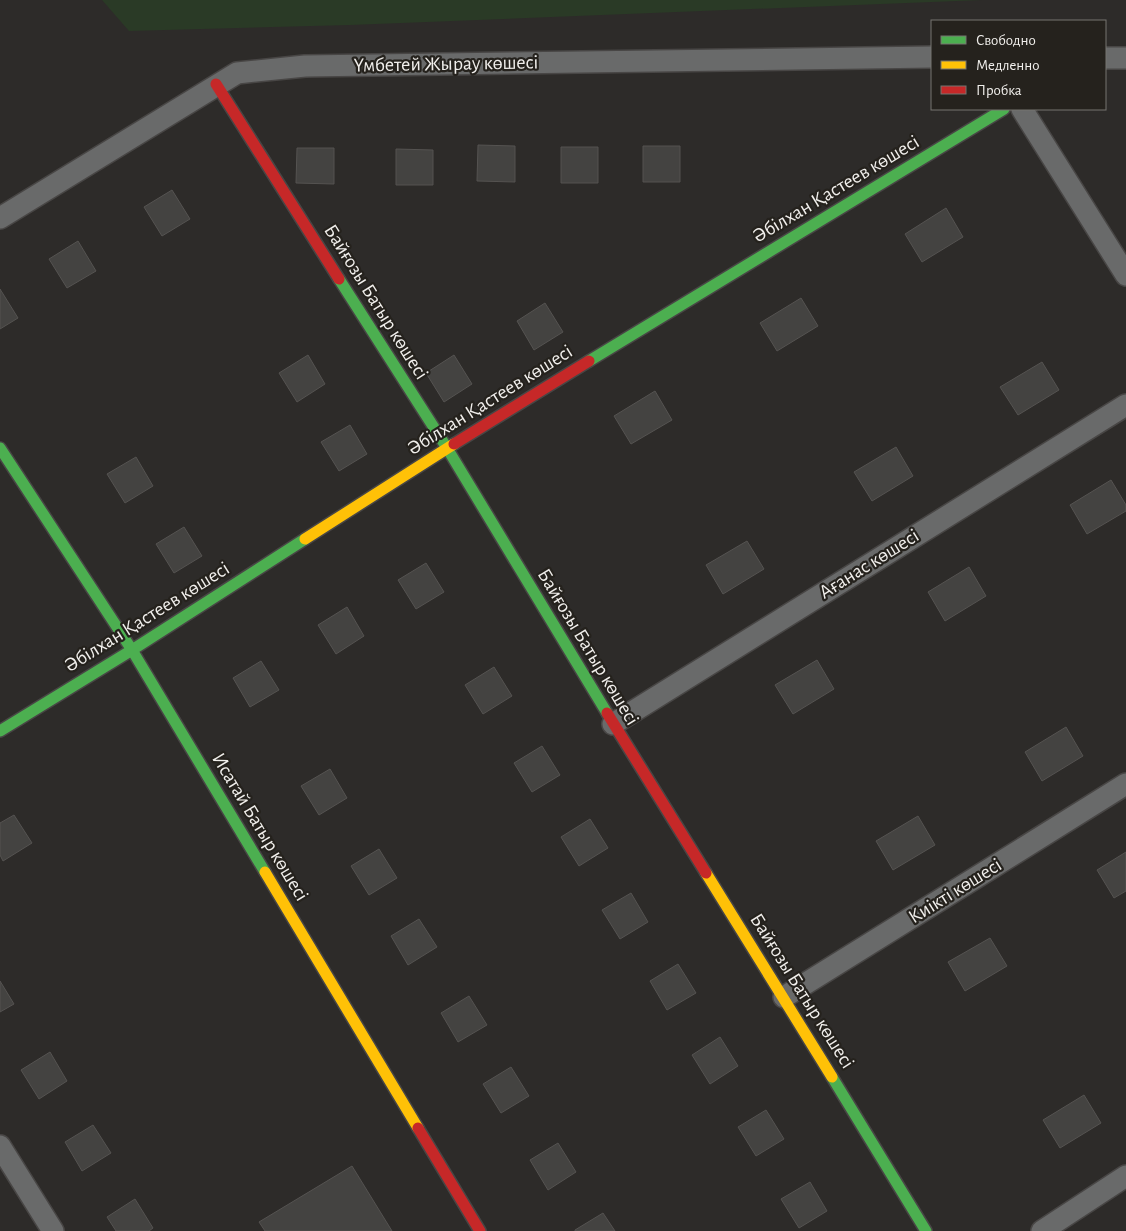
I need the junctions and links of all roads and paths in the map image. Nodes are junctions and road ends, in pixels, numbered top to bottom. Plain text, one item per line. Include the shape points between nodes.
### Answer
1 (931, 57) edge
2 (1106, 58) edge
3 (1126, 58) edge
4 (216, 84) junction
5 (1002, 110) edge
6 (1023, 110) edge
7 (0, 218) edge
8 (1126, 275) edge
9 (1126, 404) edge
10 (0, 448) edge
11 (447, 448) junction
12 (132, 650) junction
13 (613, 724) junction
14 (0, 731) edge
15 (1126, 784) edge
16 (784, 997) junction
17 (0, 1146) edge
18 (1126, 1176) edge
19 (53, 1231) edge
20 (480, 1231) edge
21 (926, 1231) edge
22 (1042, 1231) edge

1 - 4 street, Үмбетей Жырау көшесі via 305,66 237,73
2 - 3 street
4 - 7 street, Үмбетей Жырау көшесі
4 - 11 street, Байғозы Батыр көшесі
5 - 11 street, Әбілхан Қастеев көшесі
6 - 8 street
9 - 13 street, Ағанас көшесі
10 - 12 street, Исатай Батыр көшесі
11 - 12 street, Әбілхан Қастеев көшесі
11 - 13 street, Байғозы Батыр көшесі
12 - 14 street, Әбілхан Қастеев көшесі
12 - 20 street, Исатай Батыр көшесі
13 - 16 street, Байғозы Батыр көшесі
15 - 16 street, Киікті көшесі
16 - 21 street, Байғозы Батыр көшесі
17 - 19 street
18 - 22 street

